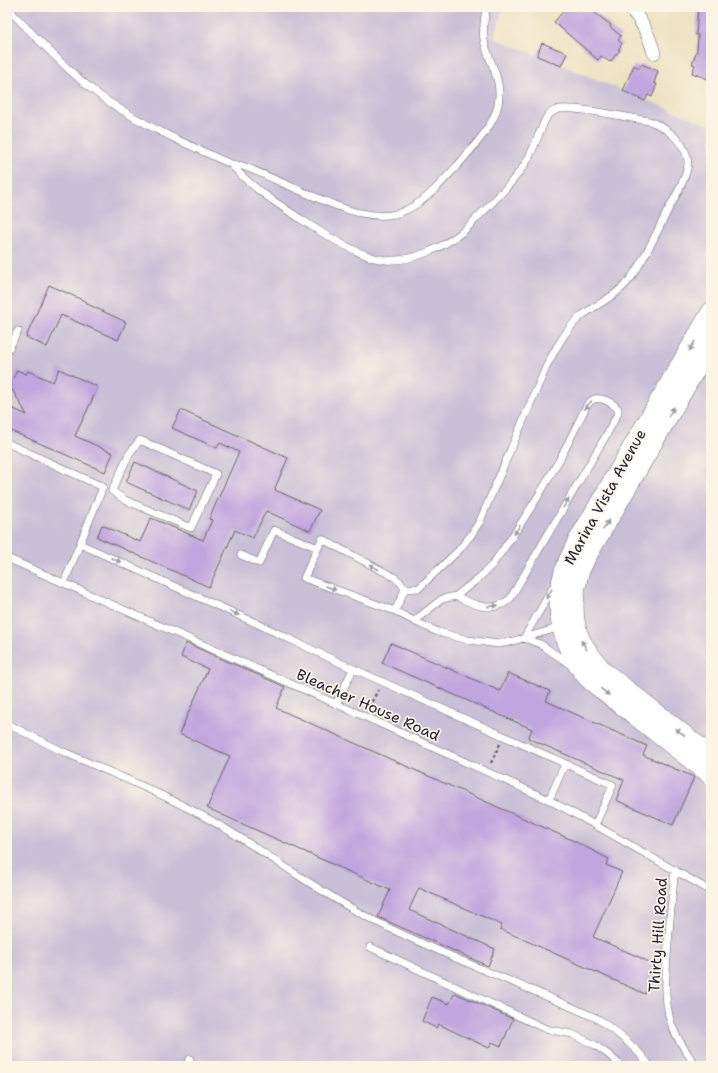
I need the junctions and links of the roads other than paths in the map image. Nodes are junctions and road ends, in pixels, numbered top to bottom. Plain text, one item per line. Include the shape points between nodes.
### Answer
1 (9, 7) edge
2 (486, 7) edge
3 (629, 7) edge
4 (654, 53) dead end
5 (231, 164) junction
6 (711, 312) edge
7 (18, 331) dead end
8 (711, 343) edge
9 (7, 352) edge
10 (7, 443) edge
11 (112, 491) joint
12 (80, 544) junction
13 (318, 548) junction
14 (241, 555) dead end
15 (7, 558) edge
16 (568, 560) junction
17 (64, 583) junction
18 (405, 589) junction
19 (456, 596) junction
20 (395, 611) junction
21 (414, 621) junction
22 (568, 626) junction
23 (524, 638) junction
24 (353, 669) junction
25 (586, 675) junction
26 (336, 704) junction
27 (7, 724) edge
28 (711, 756) edge
29 (565, 764) junction
30 (711, 775) edge
31 (549, 800) junction
32 (595, 825) junction
33 (675, 870) junction
34 (711, 891) edge
35 (370, 947) dead end
36 (190, 1059) dead end
37 (185, 1066) edge
38 (621, 1066) edge
39 (650, 1066) edge
40 (696, 1066) edge

1 - 5 lane via 62,62 110,102 167,135
2 - 5 lane via 484,39 498,82 498,106 477,144 435,190 420,202 391,215 359,213 242,166
3 - 4 street via 643,26
5 - 18 lane via 254,186 322,232 371,257 399,260 434,249 461,233 513,181 532,152 549,114 556,110 582,110 648,121 674,136 683,147 687,157 687,169 655,236 630,279 618,293 583,314 557,346 480,521 459,550 419,588
6 -> 16 main road, Marina Vista Avenue
7 - 9 lane
22 -> 8 main road, Marina Vista Avenue via 575,604 578,576 586,558
10 - 12 lane via 103,487
11 - 11 lane via 125,500 191,528 216,474 140,440 129,454
12 - 17 lane
12 -> 24 lane
13 - 14 lane via 274,530 259,563
18 -> 13 lane via 394,577 322,539
13 -> 20 lane via 304,578
15 - 17 lane, Bleacher House Road
16 - 22 main road, Marina Vista Avenue via 560,588 559,616
16 -> 23 lane
17 - 26 lane, Bleacher House Road
18 - 20 lane
19 -> 19 lane via 485,607 503,605 510,600 607,434 618,413 618,408 614,404 596,398 587,405 561,457 514,534 492,565
19 - 21 lane via 442,599
20 - 21 lane
21 - 23 lane via 438,632 468,640 499,644
22 - 23 lane
22 - 25 main road, Marina Vista Avenue via 569,648
28 -> 22 main road, Marina Vista Avenue via 603,671
23 - 25 lane via 540,644
24 - 26 lane
24 - 29 lane
25 -> 30 main road, Marina Vista Avenue
26 - 31 lane, Bleacher House Road
27 - 39 lane via 214,822 372,920 598,1019 631,1045
29 - 31 lane
29 - 32 lane via 613,785
31 - 32 lane, Bleacher House Road
32 - 33 lane, Bleacher House Road
33 - 34 lane, Bleacher House Road
33 - 40 lane, Thirty Hill Road via 666,970 666,1001 671,1025
35 - 38 lane via 546,1030 572,1034 595,1045
36 - 37 lane

